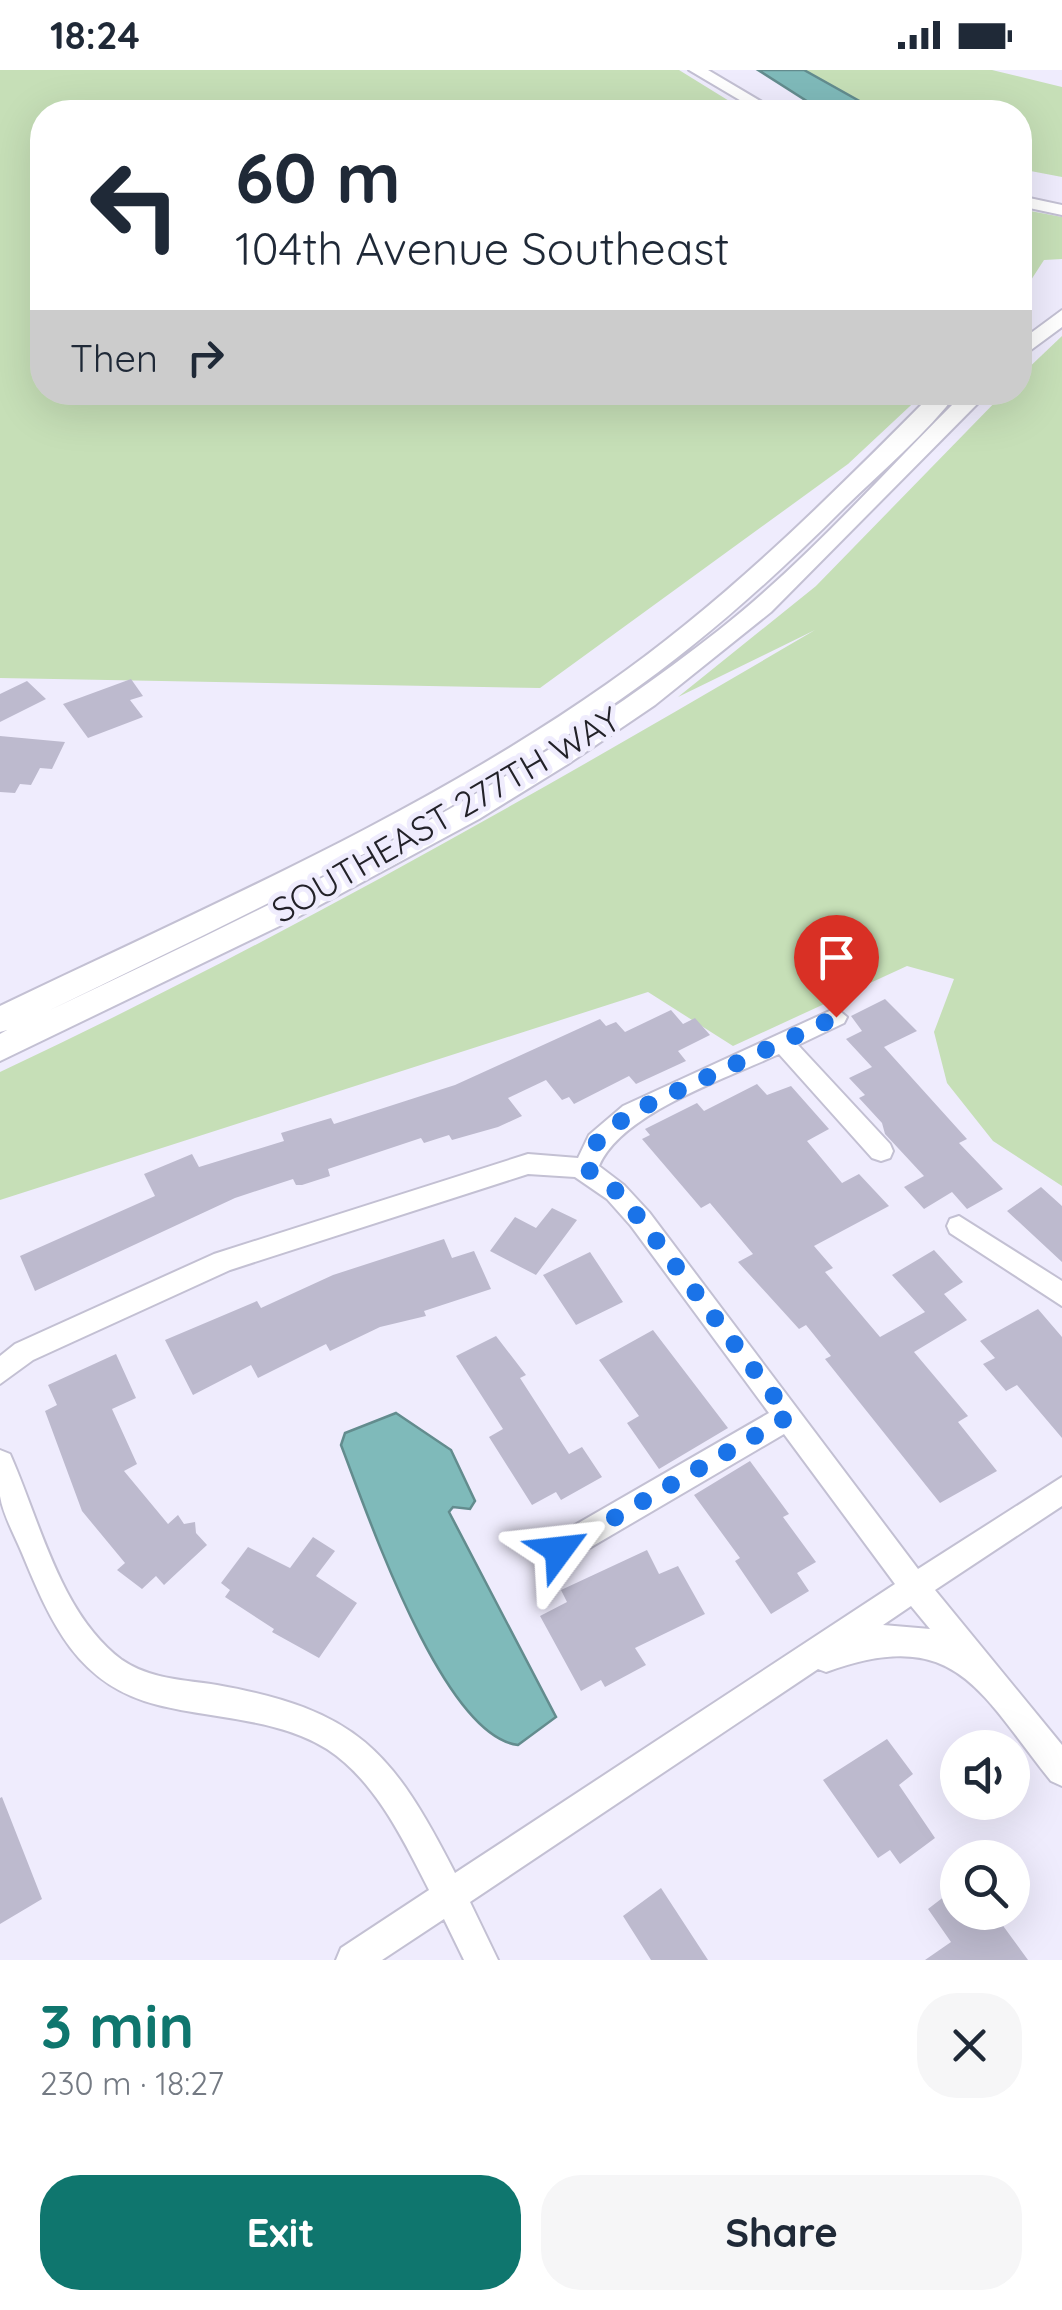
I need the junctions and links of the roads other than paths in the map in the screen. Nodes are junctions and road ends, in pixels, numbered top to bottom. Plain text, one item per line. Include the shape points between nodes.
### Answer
1 (697, 70) edge
2 (750, 100) edge
3 (1032, 204) edge
4 (1062, 210) edge
5 (1056, 307) edge
6 (1032, 317) edge
7 (1032, 337) edge
8 (933, 405) edge
9 (965, 405) edge
10 (87, 978) junction
11 (0, 1012) edge
12 (836, 1017) dead end
13 (0, 1020) edge
14 (782, 1042) junction
15 (0, 1048) edge
16 (881, 1152) dead end
17 (586, 1168) junction
18 (959, 1226) dead end
19 (1062, 1295) edge
20 (0, 1372) edge
21 (789, 1416) junction
22 (0, 1463) edge
23 (1062, 1490) edge
24 (559, 1550) dead end
25 (915, 1588) junction
26 (790, 1670) junction
27 (985, 1674) junction
28 (1062, 1770) edge
29 (450, 1896) junction
30 (353, 1960) edge
31 (481, 1960) edge

1 - 2 street
3 - 4 street
5 - 6 main road
5 - 7 main road
8 - 10 main road, SOUTHEAST 277TH WAY via 771,568 615,692 378,832
9 - 15 main road, SOUTHEAST 277TH WAY via 788,585 633,708 387,856
10 - 11 main road
10 - 13 main road
12 - 14 street
14 - 16 street
14 - 17 street via 630,1113 603,1134
17 - 20 street via 528,1164 223,1262 24,1352
17 - 21 street via 640,1219
18 - 19 street
21 - 24 street
21 - 25 street
22 - 29 street via 67,1616 111,1670 148,1688 322,1729 351,1747 384,1785
23 - 25 street
25 - 26 street
25 - 27 street
26 - 27 street via 871,1640 902,1636 952,1653
26 - 29 street
27 - 28 street
29 - 30 street
29 - 31 street

